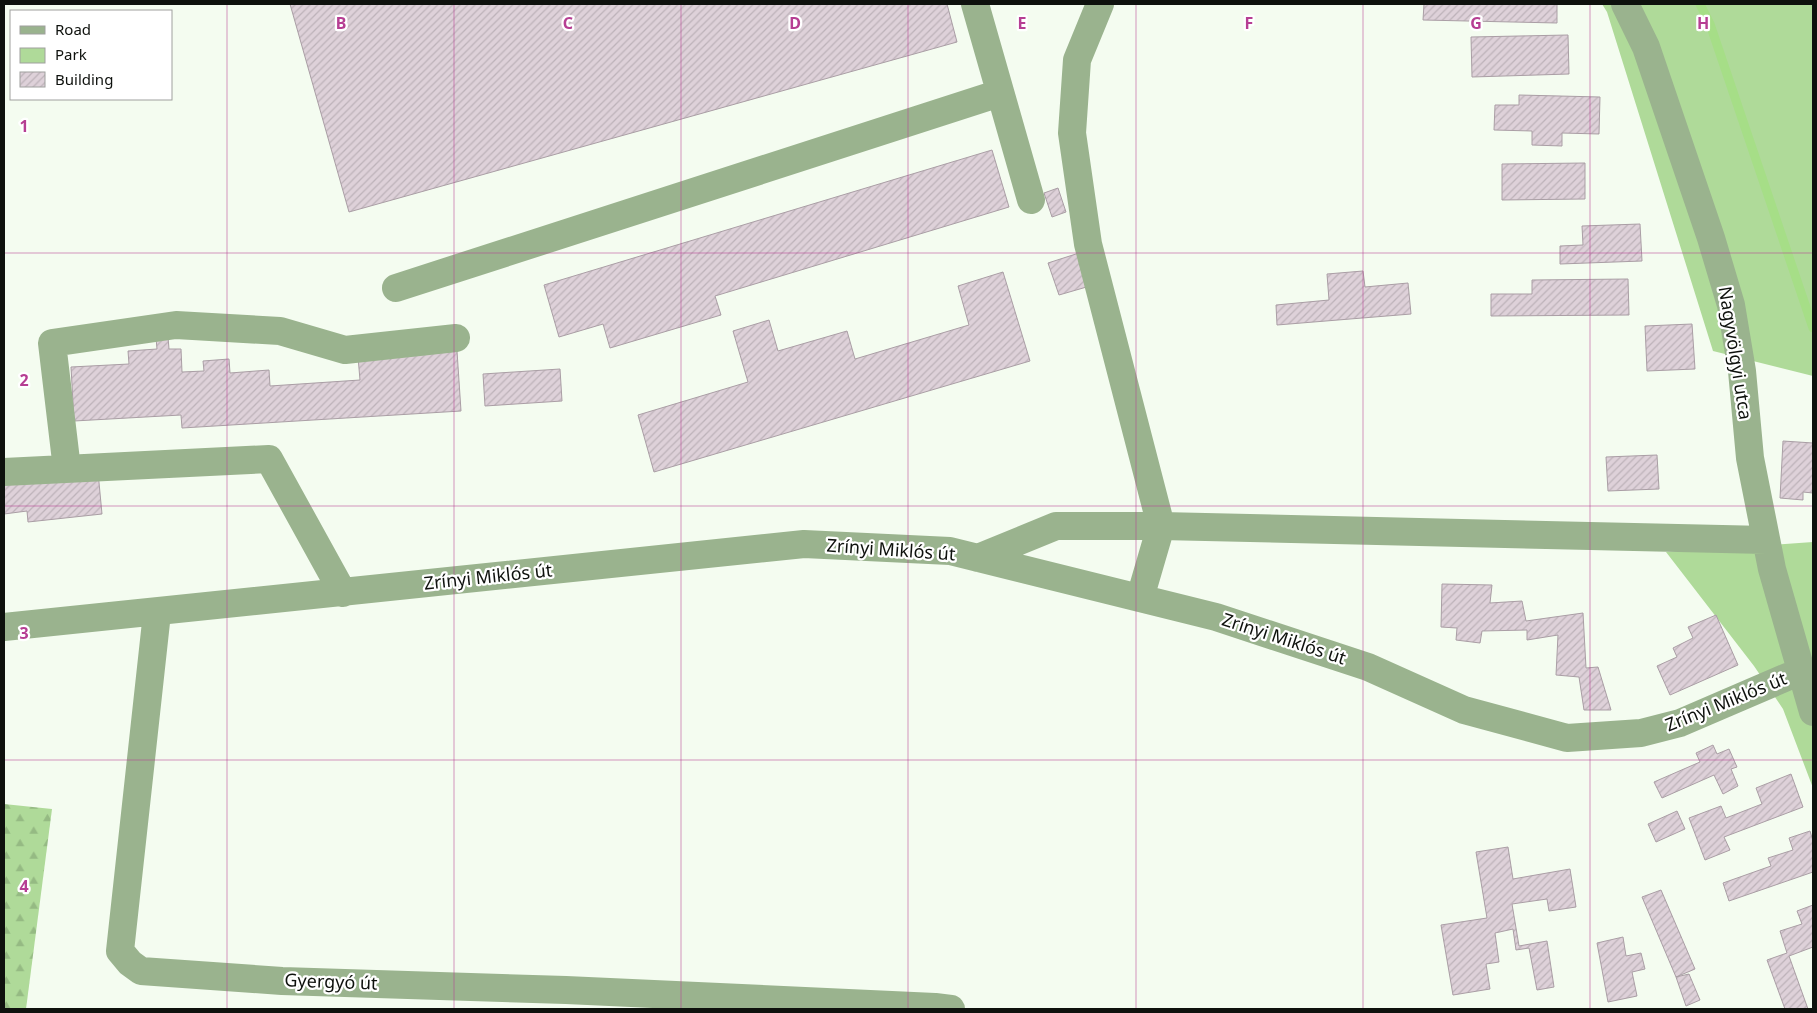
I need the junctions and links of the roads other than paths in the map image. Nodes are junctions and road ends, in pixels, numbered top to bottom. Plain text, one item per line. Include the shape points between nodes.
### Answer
1 (996, 4) edge
2 (1100, 4) edge
3 (1626, 4) edge
4 (978, 16) edge
5 (1000, 93) junction
6 (1031, 200) dead end
7 (396, 288) dead end
8 (456, 338) dead end
9 (67, 468) junction
10 (4, 472) edge
11 (1161, 526) junction
12 (1766, 540) junction
13 (978, 558) junction
14 (342, 593) junction
15 (1140, 598) junction
16 (157, 613) junction
17 (4, 627) edge
18 (1802, 671) junction
19 (1813, 712) edge
20 (890, 1007) edge
21 (952, 1009) edge

1 - 4 street
2 - 11 street via 1077,60 1072,133 1088,244
3 - 12 street, Nagyvölgyi utca via 1646,47 1731,305 1742,372 1750,458
4 - 5 street
5 - 6 street
5 - 7 street
8 - 9 street via 345,350 280,331 176,325 52,343
9 - 10 street
9 - 14 street via 268,460
11 - 12 street
11 - 13 street via 1056,526
11 - 15 street
12 - 18 street, Nagyvölgyi utca
13 - 14 street, Zrínyi Miklós út via 950,551 804,544
13 - 15 street, Zrínyi Miklós út
14 - 16 street, Zrínyi Miklós út
15 - 18 street, Zrínyi Miklós út via 1216,617 1368,666 1464,710 1567,738 1641,733 1680,724
16 - 17 street, Zrínyi Miklós út
16 - 20 street, Gyergyó út via 120,951 141,971 282,981 576,990
18 - 19 street, Nagyvölgyi utca
20 - 21 street, Gyergyó út

